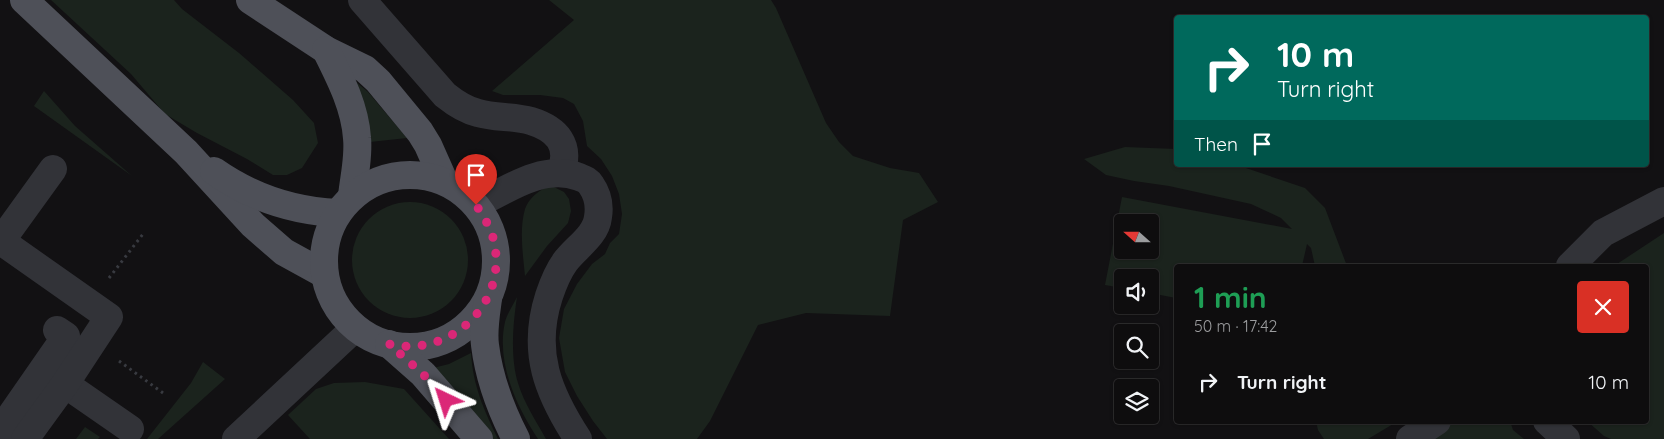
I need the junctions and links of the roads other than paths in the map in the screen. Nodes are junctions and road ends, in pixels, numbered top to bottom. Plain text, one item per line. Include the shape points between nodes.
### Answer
1 (24, 0) edge
2 (250, 0) edge
3 (362, 0) edge
4 (326, 50) junction
5 (186, 152) junction
6 (53, 169) dead end
7 (561, 172) junction
8 (444, 181) junction
9 (1664, 201) edge
10 (345, 204) junction
11 (476, 205) junction
12 (1572, 264) edge
13 (324, 274) junction
14 (488, 299) junction
15 (355, 328) junction
16 (57, 330) dead end
17 (389, 344) junction
18 (65, 384) junction
19 (1432, 424) edge
20 (1550, 424) edge
21 (130, 428) dead end
22 (0, 431) edge
23 (25, 439) edge
24 (236, 439) edge
25 (480, 439) edge
26 (516, 439) edge
27 (578, 439) edge
28 (1410, 439) edge
29 (1566, 439) edge

1 - 5 main road
2 - 4 main road
3 - 7 street via 445,95 460,106 477,113 530,121 558,136 565,150
4 - 8 main road via 365,69 378,81 424,138
4 - 10 main road via 348,97 358,140
5 - 10 main road via 249,192 281,204 312,212
5 - 13 main road via 253,225 284,252
6 - 18 street via 1,241 109,317
7 - 11 street via 518,183
7 - 27 street via 588,181 599,204 597,225 565,261 554,280 541,336 544,369 563,415
8 - 10 main road via 425,175 386,177 368,184
8 - 11 main road
9 - 12 street via 1603,233
10 - 13 main road via 326,241
11 - 14 main road via 487,221 495,247 495,273
13 - 15 main road via 340,313
14 - 17 main road via 472,320 452,337 428,346 402,348
14 - 26 main road via 485,344 492,384
15 - 17 main road
15 - 24 street
16 - 22 street via 66,336
17 - 25 main road via 423,374
18 - 21 street
18 - 23 street
19 - 28 street
20 - 29 street

